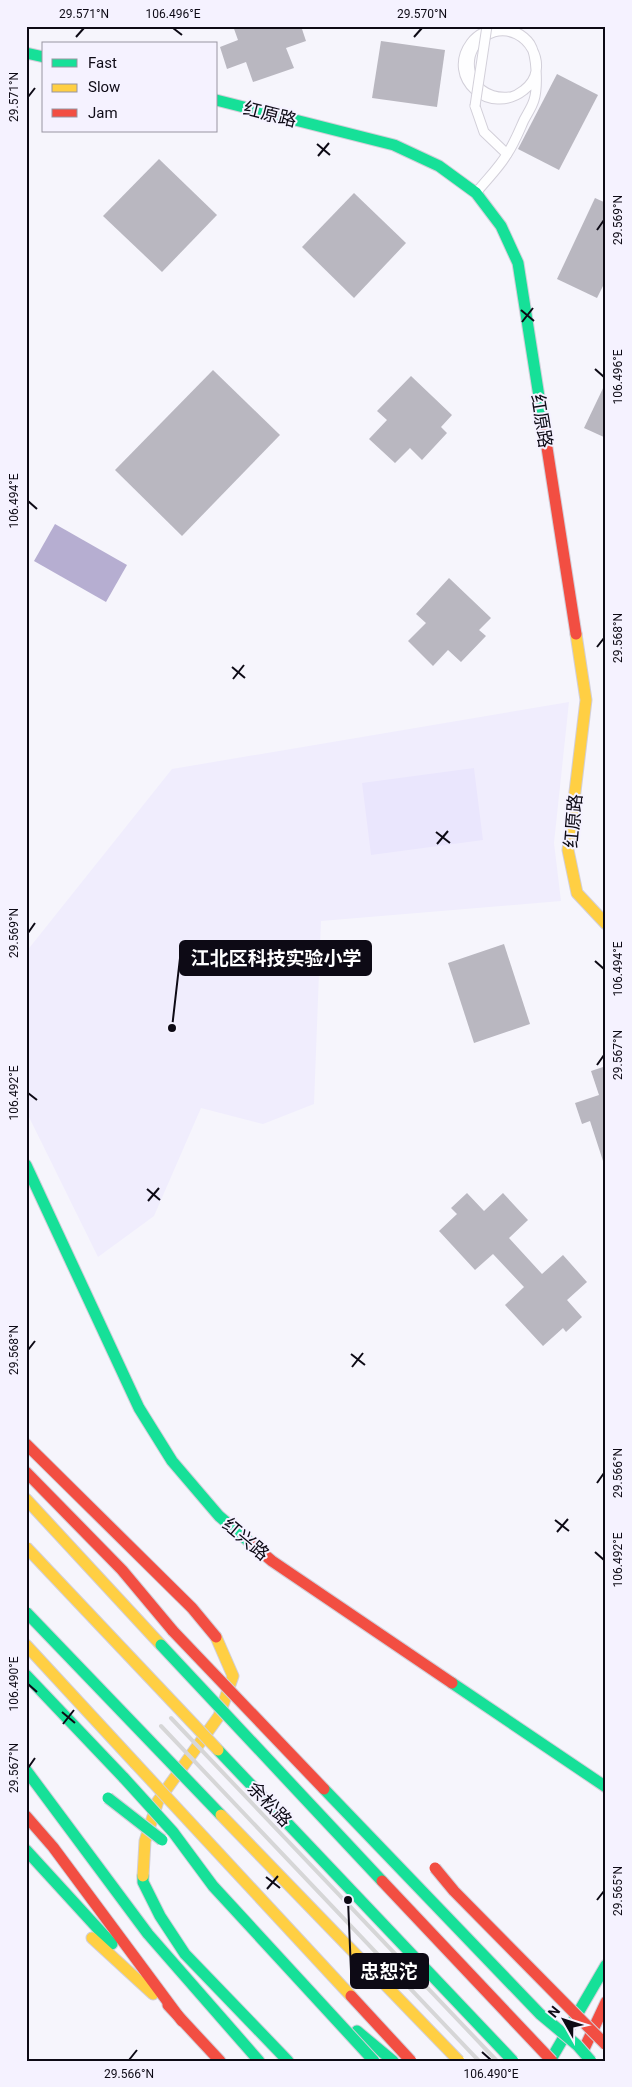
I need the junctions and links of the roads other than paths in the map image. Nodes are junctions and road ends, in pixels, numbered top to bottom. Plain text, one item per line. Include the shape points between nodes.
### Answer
1 (486, 26) edge
2 (26, 52) edge
3 (42, 56) edge
4 (509, 98) dead end
5 (218, 101) edge
6 (508, 154) junction
7 (476, 193) junction
8 (606, 924) edge
9 (26, 1165) edge
10 (26, 1444) edge
11 (26, 1472) edge
12 (26, 1499) edge
13 (26, 1548) edge
14 (26, 1612) edge
15 (26, 1645) edge
16 (26, 1675) edge
17 (26, 1770) edge
18 (606, 1787) edge
19 (108, 1798) dead end
20 (26, 1816) edge
21 (26, 1850) edge
22 (435, 1868) dead end
23 (213, 1886) junction
24 (454, 1891) junction
25 (429, 1931) junction
26 (85, 1932) dead end
27 (606, 1965) edge
28 (294, 1972) junction
29 (606, 2002) edge
30 (540, 2014) junction
31 (182, 2020) junction
32 (606, 2044) edge
33 (220, 2061) edge
34 (259, 2061) edge
35 (288, 2061) edge
36 (374, 2061) edge
37 (393, 2061) edge
38 (412, 2061) edge
39 (459, 2061) edge
40 (514, 2061) edge
41 (551, 2061) edge
42 (579, 2061) edge
43 (591, 2061) edge

1 - 6 lane, bridge via 475,106 484,132
2 - 3 main road
4 - 6 lane, bridge via 492,96 478,87 470,71 471,54 488,34 505,31 521,36 528,42 533,50 536,58 536,67 534,75 525,90 510,99 492,100 477,92 466,78 464,60 470,44 483,32 492,29 509,30 517,33 524,38 530,44 534,52 536,60 535,70 535,79 535,89 534,99
5 - 7 main road, 红原路 via 394,145 439,166
6 - 7 lane
7 - 8 main road, 红原路 via 501,226 518,264 586,700 568,850 577,893
9 - 18 main road, 红兴路 via 139,1408 172,1462 218,1516 272,1561
10 - 35 main road via 192,1608 219,1641 234,1676 219,1716 158,1801 145,1841 143,1882 185,1954
11 - 30 main road, bridge via 122,1570 173,1631
12 - 25 main road, bridge
13 - 40 main road, 余松路, bridge
14 - 39 main road, bridge
15 - 38 main road, bridge
16 - 23 main road, bridge via 173,1832
17 - 34 main road via 148,1934
19 - 23 main road, bridge
20 - 31 main road via 53,1847
21 - 31 main road
22 - 24 main road, bridge
23 - 28 main road, bridge
24 - 30 main road, bridge
24 - 32 main road, bridge
25 - 30 main road, bridge
25 - 41 main road, bridge
26 - 31 main road
27 - 41 main road
28 - 36 main road, bridge
28 - 37 main road, bridge
29 - 42 main road
30 - 43 main road, bridge
31 - 33 main road

